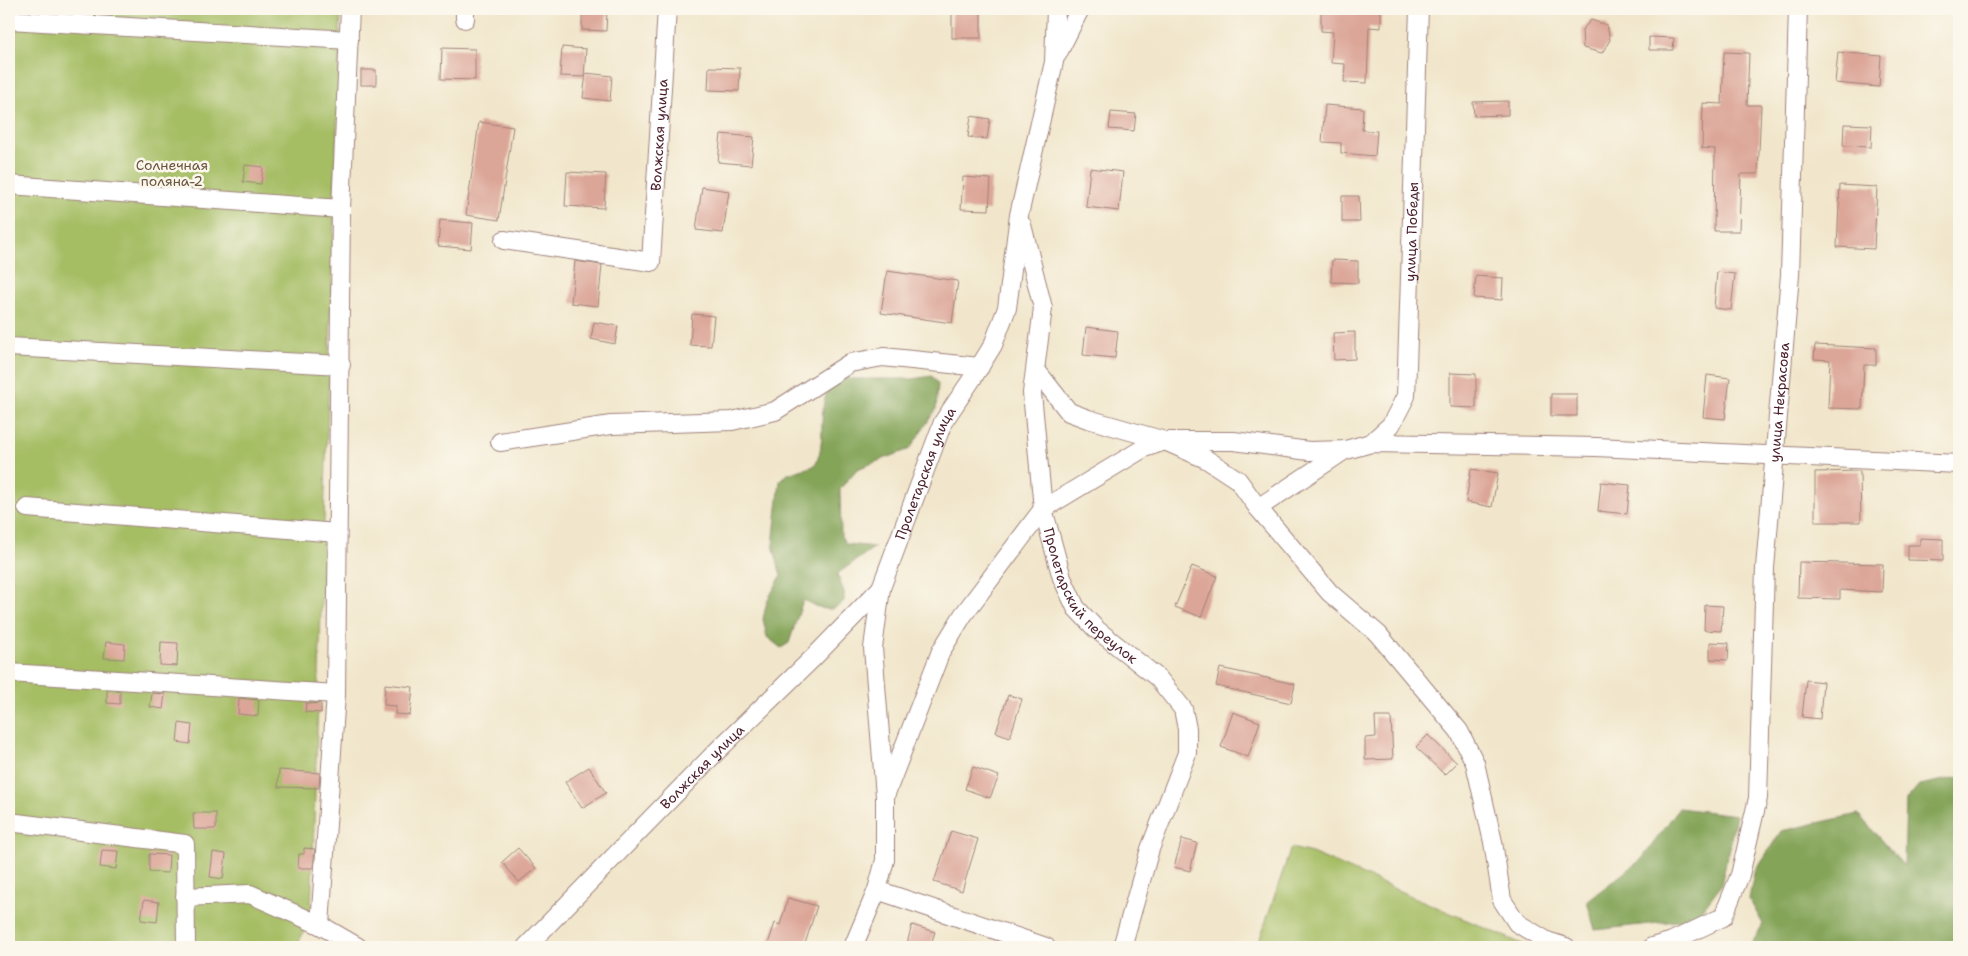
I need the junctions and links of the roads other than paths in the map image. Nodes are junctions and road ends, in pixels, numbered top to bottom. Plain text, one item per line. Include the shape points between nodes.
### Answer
1 (350, 9) edge
2 (667, 9) edge
3 (1056, 9) edge
4 (1080, 9) edge
5 (1419, 9) edge
6 (1798, 9) edge
7 (9, 20) edge
8 (350, 40) junction
9 (1054, 62) junction
10 (9, 185) edge
11 (342, 209) junction
12 (1020, 215) junction
13 (504, 240) dead end
14 (9, 347) edge
15 (341, 365) junction
16 (980, 367) junction
17 (1036, 370) junction
18 (1165, 441) junction
19 (500, 442) dead end
20 (1371, 443) junction
21 (1346, 450) junction
22 (1775, 454) junction
23 (1959, 464) edge
24 (27, 508) dead end
25 (1258, 508) junction
26 (1044, 509) junction
27 (337, 533) junction
28 (881, 588) junction
29 (9, 673) edge
30 (336, 694) junction
31 (885, 796) junction
32 (9, 822) edge
33 (877, 890) junction
34 (185, 897) junction
35 (320, 925) junction
36 (186, 947) edge
37 (358, 947) edge
38 (526, 947) edge
39 (853, 947) edge
40 (1046, 947) edge
41 (1122, 947) edge
42 (1566, 947) edge
43 (1652, 947) edge

1 - 8 street
2 - 13 street, Волжская улица via 651,262
3 - 9 street, Пролетарская улица
4 - 9 street
5 - 20 street, улица Победы via 1406,396 1392,425
6 - 22 street, улица Некрасова via 1790,275
7 - 8 street
8 - 11 street
9 - 12 street, Пролетарская улица
10 - 11 street
11 - 15 street
12 - 16 street, Пролетарская улица via 1007,308
12 - 17 street, Пролетарский переулок via 1043,308
14 - 15 street
15 - 27 street
16 - 19 street via 883,357 850,363 775,412 732,421 611,425
16 - 28 street, Пролетарская улица via 943,422
17 - 18 street via 1069,412
17 - 26 street, Пролетарский переулок via 1032,393
18 - 21 street via 1234,441 1309,451
18 - 25 street via 1206,459 1238,480
18 - 26 street via 1144,448
20 - 21 street
20 - 22 street
21 - 25 street
22 - 23 street
22 - 43 street, улица Некрасова via 1765,568 1758,798 1740,875 1723,917
24 - 27 street
25 - 42 street via 1330,594 1378,634 1459,730 1475,763 1502,900 1516,923 1547,941
26 - 31 street via 963,615 941,651
26 - 41 street, Пролетарский переулок via 1062,578 1076,608 1096,629 1158,678 1183,709 1187,730 1187,753 1150,849
27 - 30 street
28 - 31 street, Пролетарская улица via 873,648
28 - 38 street, Волжская улица
29 - 30 street
30 - 35 street
31 - 33 street, Пролетарская улица via 885,860
32 - 34 street via 185,844
33 - 39 street, Пролетарская улица
33 - 40 street
34 - 35 street via 250,894
34 - 36 street
35 - 37 street

